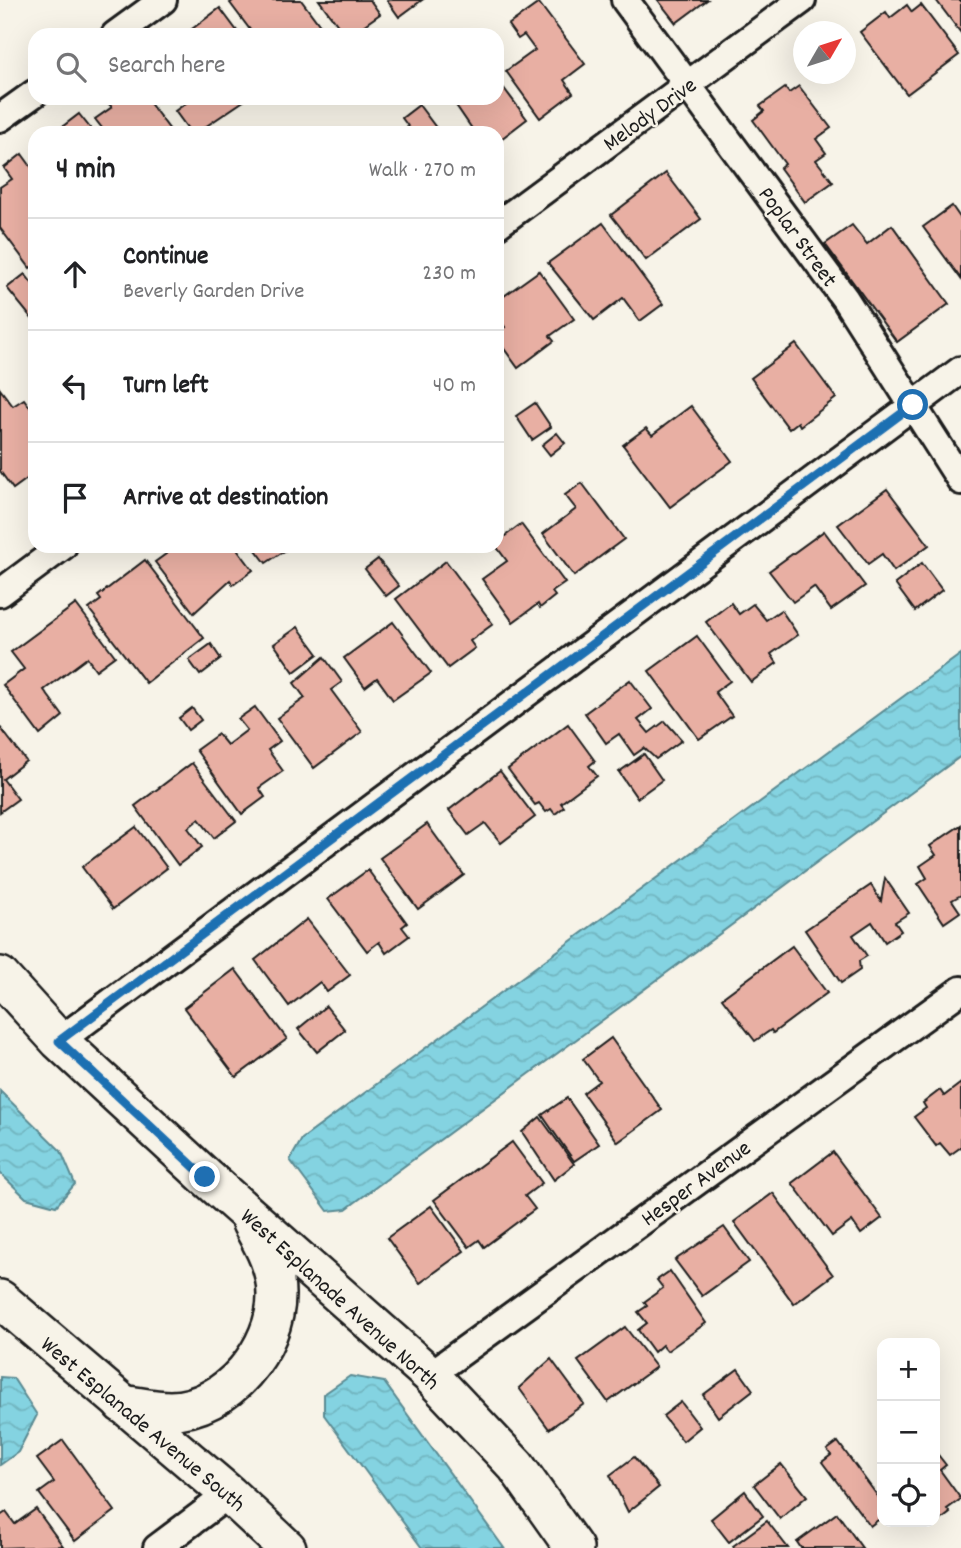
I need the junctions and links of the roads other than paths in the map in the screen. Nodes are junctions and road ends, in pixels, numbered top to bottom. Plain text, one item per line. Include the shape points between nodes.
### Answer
1 (163, 0) edge
2 (625, 0) edge
3 (802, 0) edge
4 (125, 28) edge
5 (688, 84) junction
6 (28, 98) edge
7 (0, 118) edge
8 (504, 220) edge
9 (961, 370) edge
10 (913, 405) junction
11 (961, 481) edge
12 (54, 553) edge
13 (0, 593) edge
14 (0, 976) edge
15 (961, 990) edge
16 (59, 1041) junction
17 (246, 1212) junction
18 (0, 1299) edge
19 (430, 1375) junction
20 (122, 1404) junction
21 (229, 1494) junction
22 (157, 1548) edge
23 (287, 1548) edge
24 (574, 1548) edge

1 - 4 street
2 - 5 street, Poplar Street
3 - 5 street, Melody Drive
5 - 8 street, Melody Drive
5 - 10 street, Poplar Street via 845,299
6 - 7 street
9 - 10 street
10 - 11 street, Poplar Street
10 - 16 street
12 - 13 street
14 - 16 main road, West Esplanade Avenue North
15 - 19 street, Hesper Avenue
16 - 17 main road, West Esplanade Avenue North
17 - 19 main road, West Esplanade Avenue North
17 - 20 main road via 268,1253 276,1291 274,1323 255,1359 231,1385 204,1403 172,1410
18 - 20 main road, West Esplanade Avenue South
19 - 24 main road, West Esplanade Avenue North via 516,1466
20 - 21 main road, West Esplanade Avenue South
21 - 22 street
21 - 23 main road, West Esplanade Avenue South

